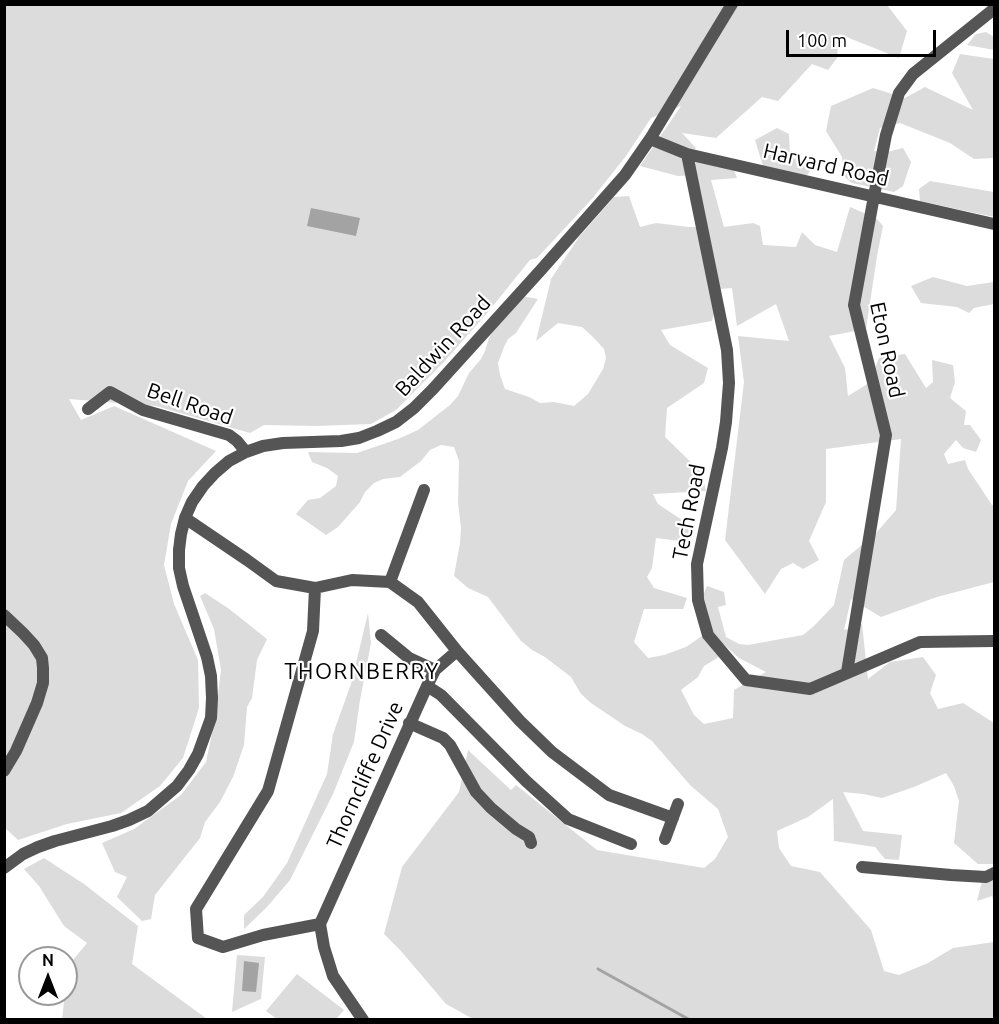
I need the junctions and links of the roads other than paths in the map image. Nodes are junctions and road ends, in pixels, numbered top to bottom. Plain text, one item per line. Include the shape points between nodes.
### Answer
1 (732, 4) edge
2 (994, 9) edge
3 (650, 139) junction
4 (687, 154) junction
5 (874, 196) junction
6 (994, 224) edge
7 (88, 409) dead end
8 (246, 452) junction
9 (424, 490) dead end
10 (185, 518) junction
11 (390, 582) junction
12 (315, 588) junction
13 (4, 615) edge
14 (381, 635) dead end
15 (994, 641) edge
16 (457, 651) junction
17 (435, 670) junction
18 (847, 672) junction
19 (427, 686) junction
20 (409, 723) junction
21 (4, 771) edge
22 (678, 804) dead end
23 (673, 818) junction
24 (665, 839) dead end
25 (531, 843) dead end
26 (631, 844) dead end
27 (862, 867) dead end
28 (4, 868) edge
29 (994, 873) edge
30 (320, 924) junction
31 (363, 1020) edge

1 - 3 street, Baldwin Road
2 - 5 street, Eton Road via 913,74 899,93
3 - 4 street, Harvard Road
3 - 8 street, Baldwin Road via 625,175 502,314 433,389 396,422 359,438 283,443
4 - 5 street, Harvard Road
4 - 18 street, Tech Road via 725,342 729,383 722,448 697,564 698,600 708,635 746,680 810,689
5 - 6 street, Harvard Road
5 - 18 street, Eton Road via 854,305 886,435
7 - 8 street, Bell Road via 110,392 143,411 229,435
8 - 10 street, Baldwin Road via 215,472
9 - 11 street
10 - 12 street via 276,581
10 - 28 street, Baldwin Road via 179,568 211,676 211,718 198,754 177,786 148,811 112,826 38,847
11 - 12 street via 352,580
11 - 16 street via 418,602
12 - 30 street via 313,631 268,791 196,909 198,938 223,947
13 - 21 street via 34,645 43,668 37,703
14 - 17 street via 409,658
15 - 18 street, Tech Road via 920,642
16 - 17 street, Thorncliffe Drive
16 - 23 street via 552,752 609,795
17 - 19 street, Thorncliffe Drive
19 - 20 street, Thorncliffe Drive
19 - 26 street via 441,695 568,819
20 - 25 street via 443,738 476,792 529,837
20 - 30 street, Thorncliffe Drive
22 - 23 street
23 - 24 street
27 - 29 street via 986,877
30 - 31 street via 333,976

